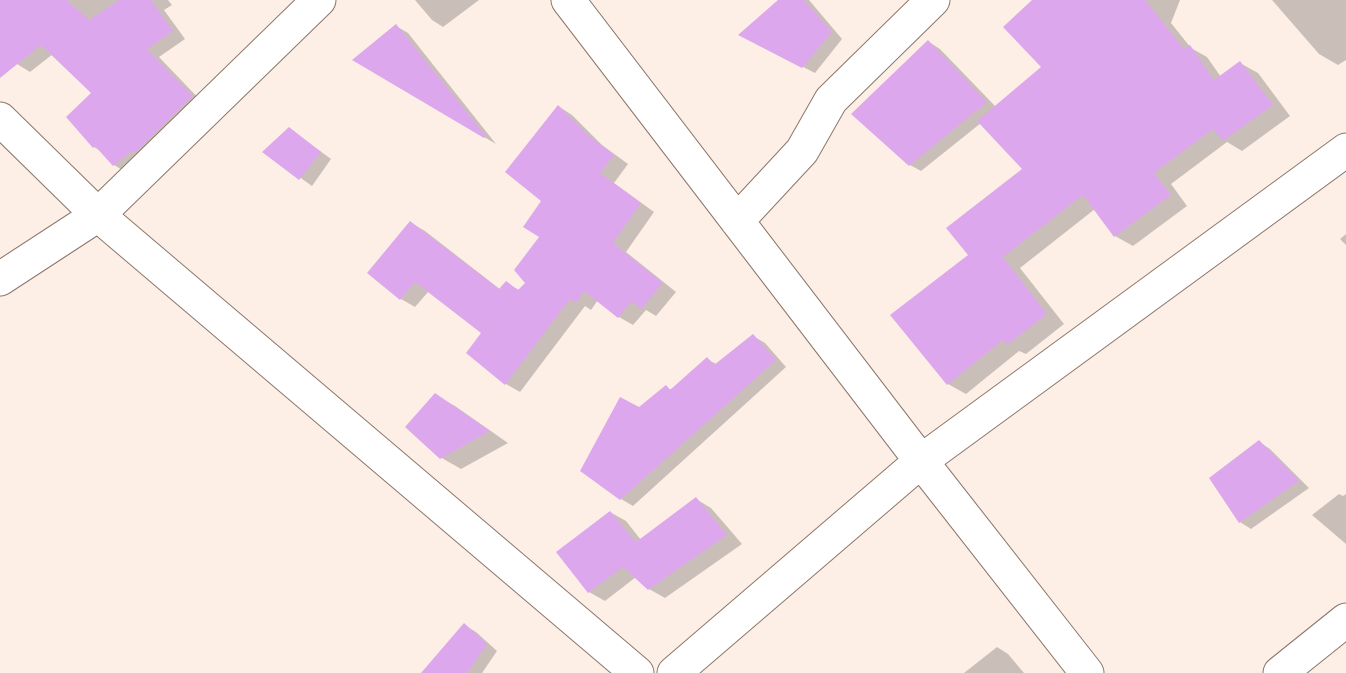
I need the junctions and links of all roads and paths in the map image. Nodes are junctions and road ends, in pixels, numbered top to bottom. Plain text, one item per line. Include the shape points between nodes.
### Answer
1 (319, 0) edge
2 (568, 0) edge
3 (933, 0) edge
4 (0, 119) edge
5 (1346, 150) edge
6 (98, 215) junction
7 (737, 220) junction
8 (0, 279) edge
9 (921, 461) junction
10 (1346, 620) edge
11 (637, 673) edge
12 (674, 673) edge
13 (1087, 673) edge
14 (1280, 673) edge

1 - 6 street
2 - 7 street
3 - 7 street via 831,100 802,151
4 - 6 street
5 - 9 street
6 - 8 street
6 - 11 street
7 - 9 street
9 - 12 street
9 - 13 street
10 - 14 street

